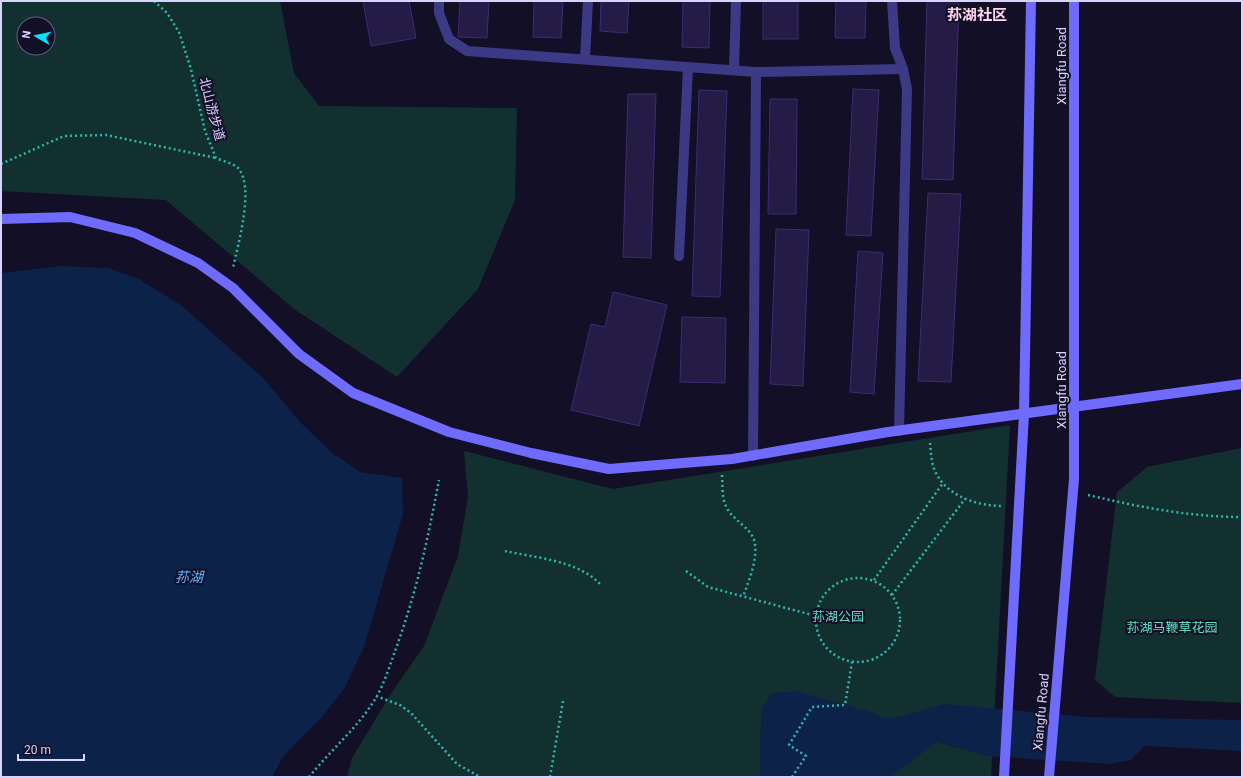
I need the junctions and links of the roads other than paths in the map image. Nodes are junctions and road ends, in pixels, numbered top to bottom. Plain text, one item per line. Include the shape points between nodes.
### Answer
1 (439, 1) edge
2 (588, 1) edge
3 (736, 1) edge
4 (892, 1) edge
5 (1030, 1) edge
6 (1074, 1) edge
7 (586, 59) junction
8 (688, 67) junction
9 (903, 69) junction
10 (734, 70) junction
11 (756, 72) junction
12 (1, 219) edge
13 (679, 256) dead end
14 (1242, 384) edge
15 (1074, 407) junction
16 (1024, 414) junction
17 (899, 430) junction
18 (753, 456) junction
19 (1004, 775) edge
20 (1049, 776) edge

1 - 7 lane via 439,13 449,39 467,51
2 - 7 lane
3 - 10 lane
4 - 9 lane via 895,48
5 - 16 main road
6 - 15 main road, Xiangfu Road
7 - 8 lane
8 - 10 lane
8 - 13 lane
9 - 11 lane
9 - 17 lane via 907,89
10 - 11 lane
11 - 18 lane
12 - 18 main road via 70,217 135,233 198,263 233,288 299,354 353,393 449,432 609,469
14 - 15 main road
15 - 16 main road
15 - 20 main road, Xiangfu Road via 1073,492
16 - 17 main road
16 - 19 main road
17 - 18 main road

